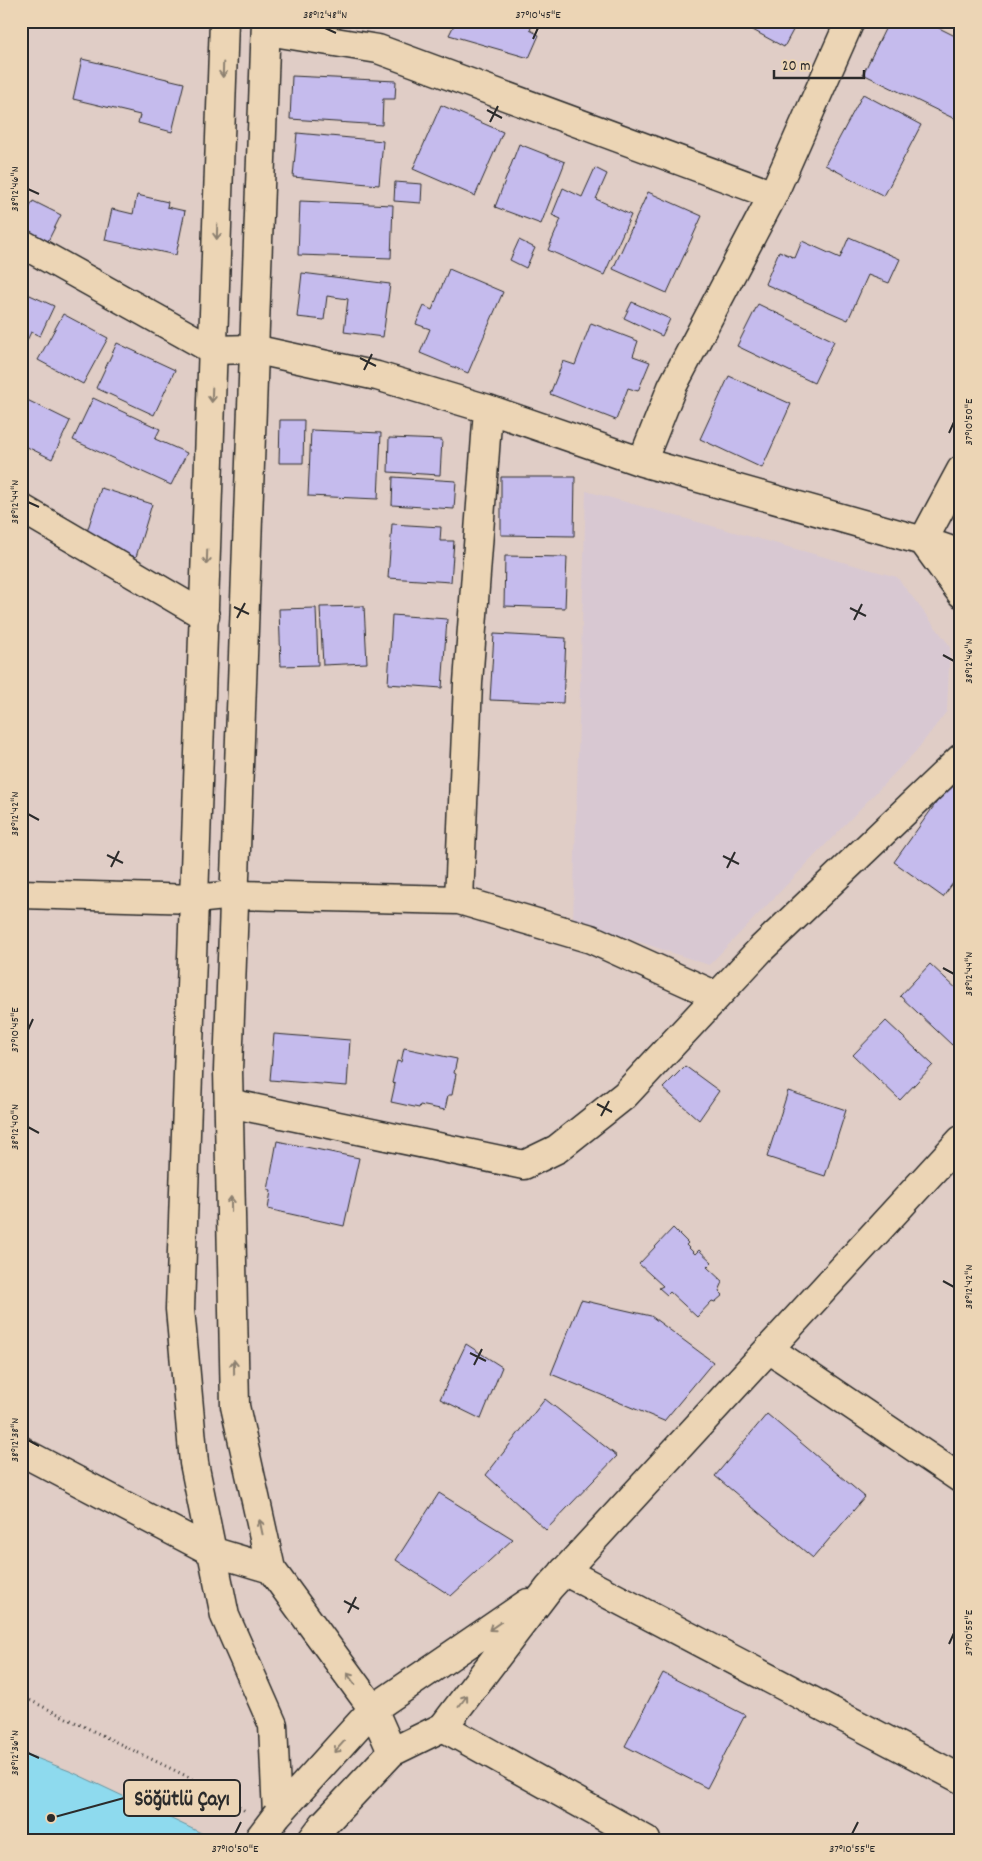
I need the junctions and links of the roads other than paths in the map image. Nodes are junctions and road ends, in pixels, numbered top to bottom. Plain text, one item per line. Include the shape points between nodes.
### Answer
1 (224, 21) edge
2 (850, 21) edge
3 (266, 26) edge
4 (773, 195) junction
5 (21, 243) edge
6 (253, 349) junction
7 (213, 350) junction
8 (488, 409) junction
9 (642, 462) junction
10 (961, 470) edge
11 (21, 508) edge
12 (923, 541) junction
13 (961, 554) edge
14 (961, 593) edge
15 (205, 616) junction
16 (961, 758) edge
17 (21, 894) edge
18 (234, 895) junction
19 (196, 899) junction
20 (458, 900) junction
21 (717, 996) junction
22 (229, 1103) junction
23 (961, 1140) edge
24 (769, 1349) junction
25 (21, 1450) edge
26 (961, 1478) edge
27 (212, 1551) junction
28 (271, 1569) junction
29 (557, 1580) junction
30 (373, 1709) junction
31 (443, 1728) junction
32 (392, 1752) junction
33 (961, 1779) edge
34 (277, 1815) junction
35 (318, 1832) edge
36 (258, 1840) edge
37 (646, 1840) edge

1 -> 7 street
2 - 4 street
3 - 4 street via 378,49
3 - 6 street
4 - 9 street via 672,386
5 - 7 street
6 - 7 street
6 - 8 street via 377,376
6 - 18 street
7 -> 15 street
8 - 9 street
8 - 20 street via 468,683
9 - 12 street
10 - 12 street
11 - 15 street
12 - 13 street
12 - 14 street
15 - 19 street
16 - 21 street via 761,949
17 - 19 street
18 - 19 street
18 - 20 street
18 - 22 street
19 - 27 street via 180,1309 194,1463
20 - 21 street via 591,939
21 - 22 street via 625,1095 557,1149 524,1165
28 -> 22 street via 235,1406
23 - 24 street
24 - 26 street
24 - 29 street
25 - 27 street
27 - 28 street
27 - 34 street via 225,1616 273,1725
30 -> 28 street
29 -> 30 street
31 -> 29 street
29 - 33 street
30 - 32 street
30 -> 34 street
31 - 32 street
31 - 37 street
32 - 35 street
34 - 36 street, bridge

